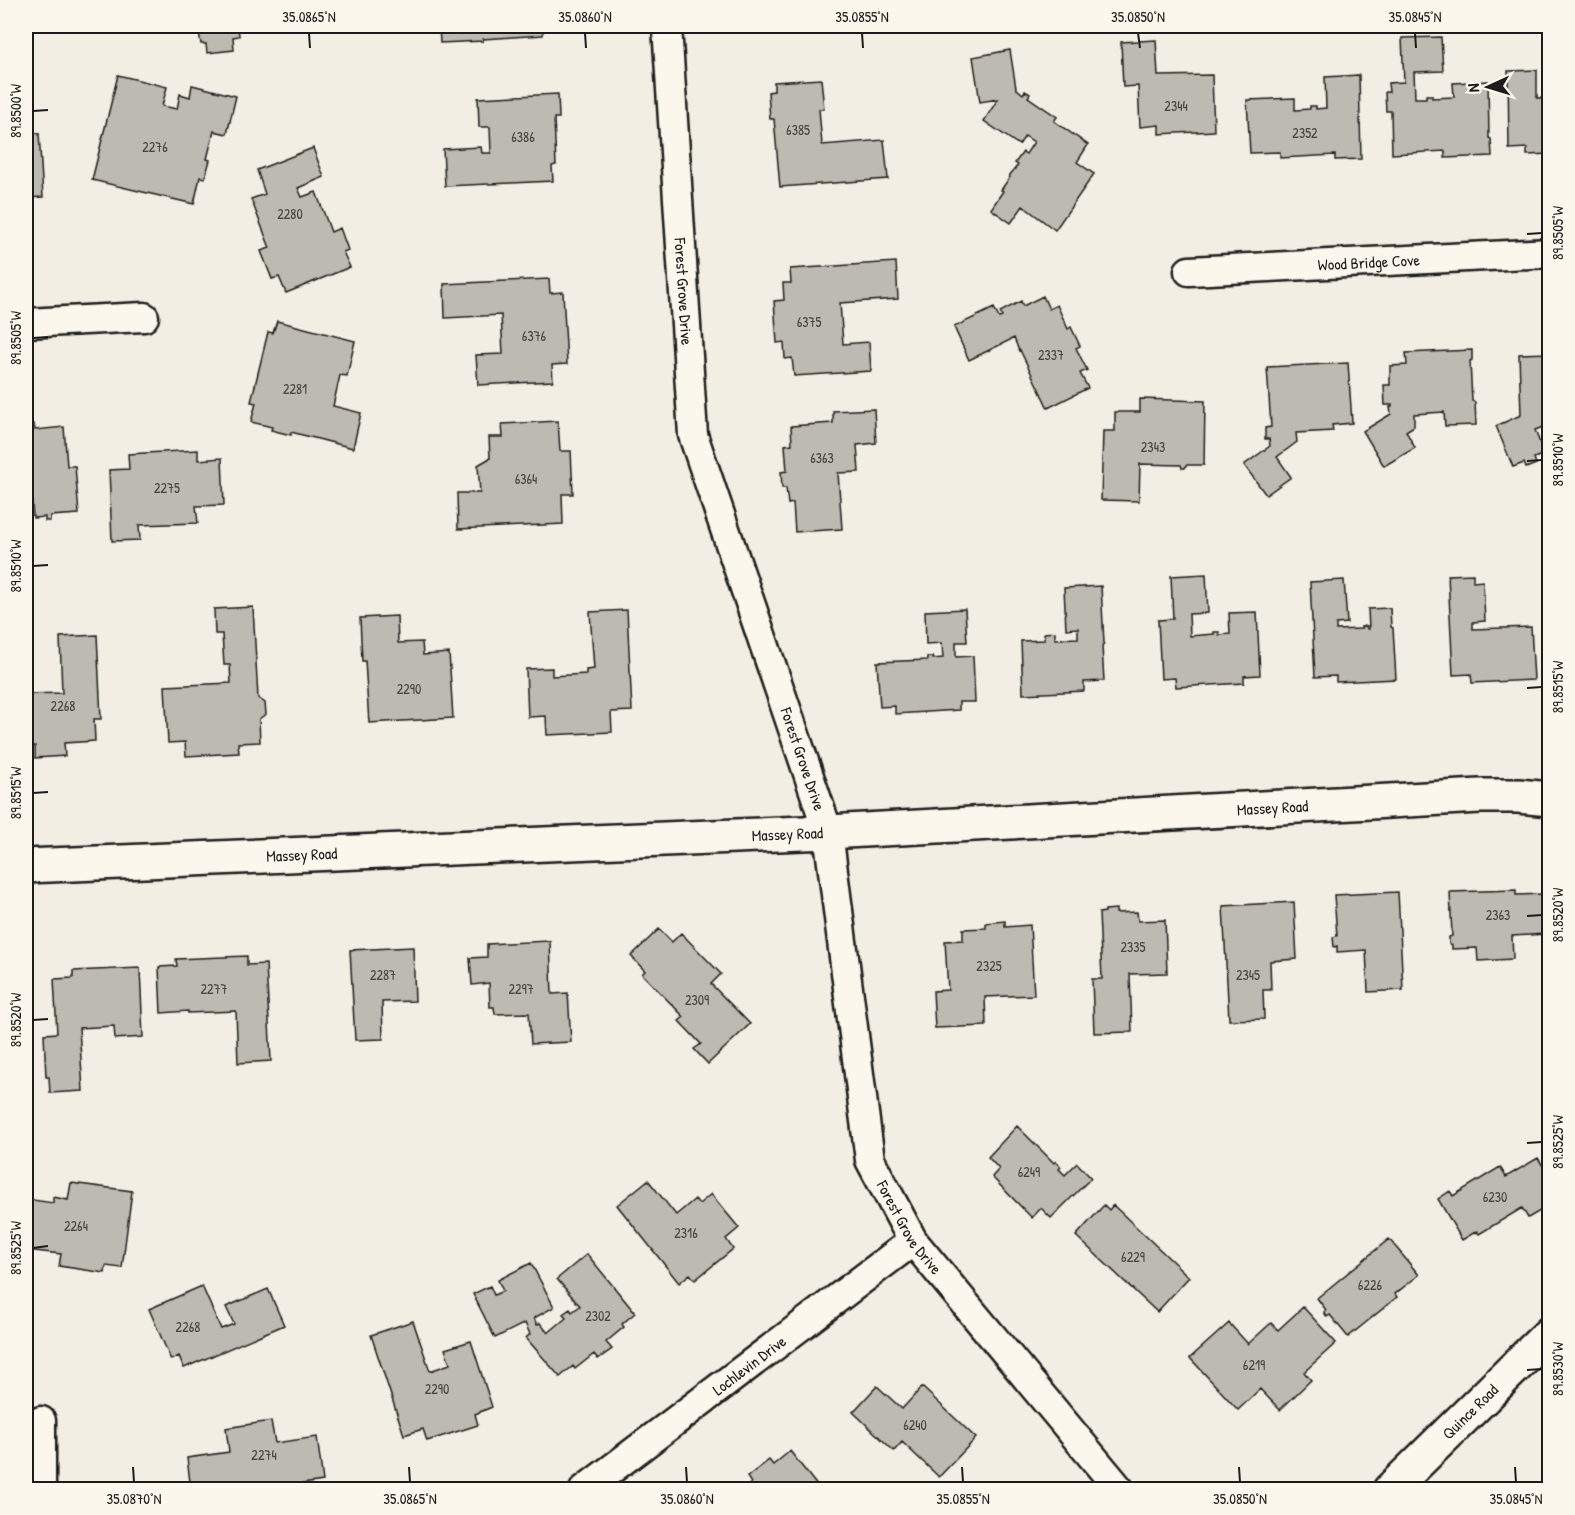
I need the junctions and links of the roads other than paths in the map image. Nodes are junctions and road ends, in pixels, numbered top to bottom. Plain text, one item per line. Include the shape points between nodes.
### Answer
1 (667, 26) edge
2 (1550, 253) edge
3 (1189, 271) dead end
4 (144, 317) dead end
5 (26, 323) edge
6 (1550, 799) edge
7 (828, 832) junction
8 (26, 866) edge
9 (913, 1241) junction
10 (1550, 1333) edge
11 (41, 1421) dead end
12 (41, 1490) edge
13 (584, 1490) edge
14 (1120, 1490) edge
15 (1390, 1490) edge

1 - 7 street, Forest Grove Drive via 693,435
2 - 3 street, Wood Bridge Cove
4 - 5 street
6 - 7 street, Massey Road via 1480,796
7 - 8 street, Massey Road
7 - 9 street, Forest Grove Drive via 870,1160
9 - 13 street, Lochlevin Drive
9 - 14 street, Forest Grove Drive
10 - 15 street, Quince Road
11 - 12 street

